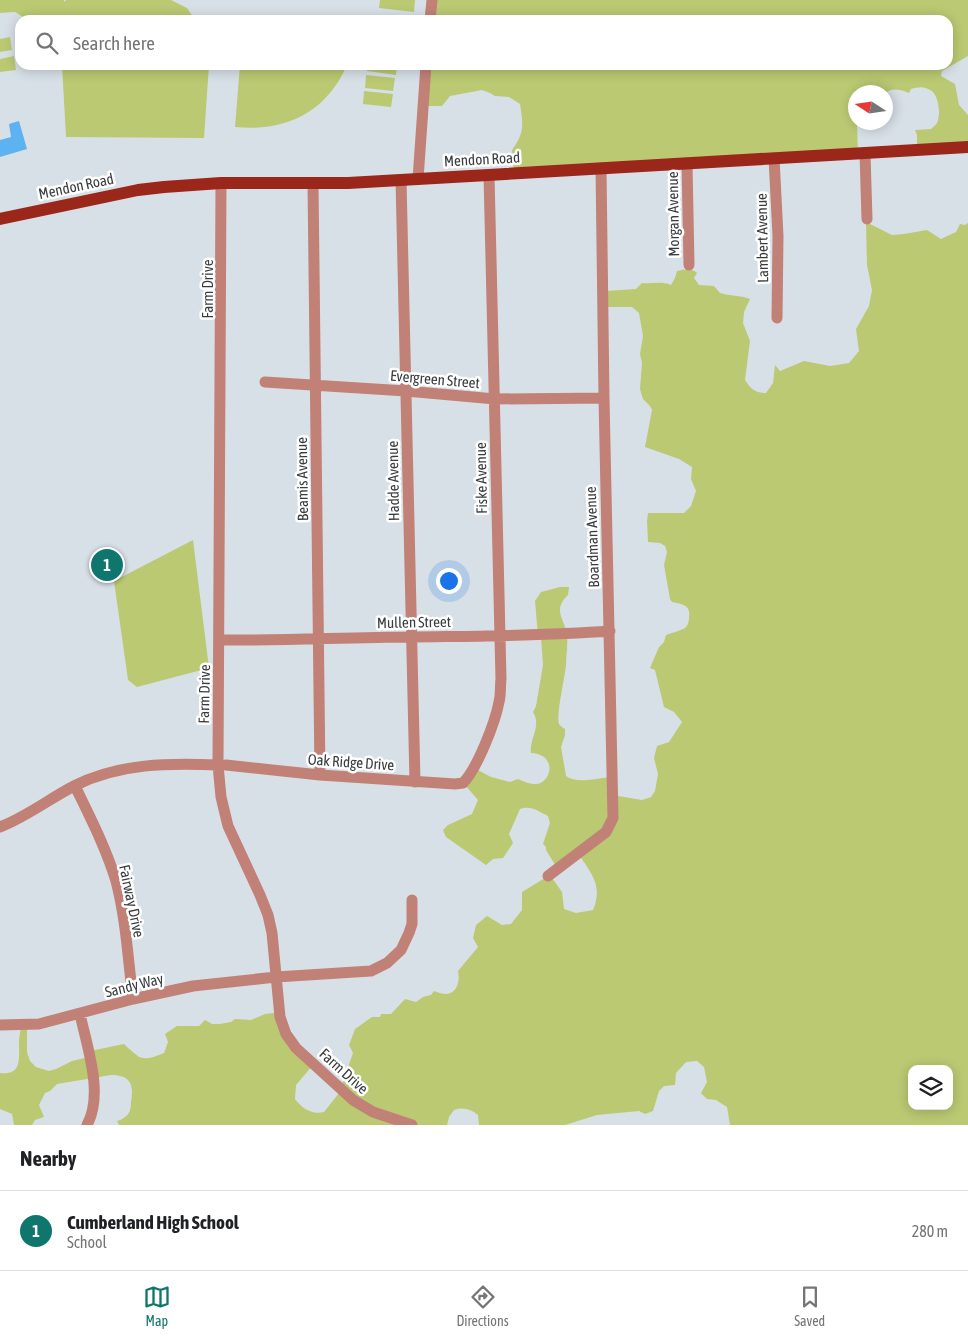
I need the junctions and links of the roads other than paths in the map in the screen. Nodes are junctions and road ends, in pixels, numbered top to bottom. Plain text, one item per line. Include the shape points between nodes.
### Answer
1 (432, 0) edge
2 (430, 15) edge
3 (426, 70) edge
4 (968, 147) edge
5 (865, 153) junction
6 (774, 158) junction
7 (687, 163) junction
8 (601, 168) junction
9 (489, 175) junction
10 (418, 179) junction
11 (401, 180) junction
12 (221, 183) junction
13 (313, 184) junction
14 (0, 219) edge
15 (867, 219) dead end
16 (689, 265) dead end
17 (777, 318) dead end
18 (265, 382) dead end
19 (316, 386) junction
20 (406, 391) junction
21 (604, 398) junction
22 (495, 399) junction
23 (610, 631) junction
24 (499, 636) junction
25 (411, 637) junction
26 (320, 639) junction
27 (219, 640) junction
28 (222, 765) junction
29 (320, 775) junction
30 (471, 775) joint
31 (414, 782) junction
32 (75, 786) junction
33 (0, 827) edge
34 (548, 876) dead end
35 (412, 900) dead end
36 (276, 977) junction
37 (133, 999) junction
38 (80, 1014) junction
39 (0, 1025) edge
40 (87, 1125) edge
41 (412, 1125) edge

1 - 2 street
3 - 10 street
4 - 5 main road, Mendon Road
5 - 6 main road, Mendon Road
5 - 15 street
6 - 7 main road, Mendon Road
6 - 17 street, Lambert Avenue via 778,236
7 - 8 main road, Mendon Road
7 - 16 street, Morgan Avenue
8 - 9 main road, Mendon Road
8 - 21 street, Boardman Avenue
9 - 10 main road, Mendon Road
9 - 22 street, Fiske Avenue
10 - 11 main road, Mendon Road
11 - 13 main road, Mendon Road
11 - 20 street, Hadde Avenue
12 - 13 main road, Mendon Road
12 - 14 main road, Mendon Road via 138,190
12 - 27 street, Farm Drive
13 - 19 street, Beamis Avenue
18 - 19 street, Evergreen Street
19 - 20 street, Evergreen Street
19 - 26 street, Beamis Avenue
20 - 22 street, Evergreen Street
20 - 25 street, Hadde Avenue
21 - 22 street, Evergreen Street
21 - 23 street, Boardman Avenue
22 - 24 street, Fiske Avenue
23 - 24 street, Mullen Street
23 - 34 street, Boardman Avenue via 613,818 606,832
24 - 25 street, Mullen Street
24 - 30 street, Fiske Avenue via 500,701
25 - 26 street, Mullen Street
25 - 31 street, Hadde Avenue
26 - 27 street, Mullen Street
26 - 29 street, Beamis Avenue
27 - 28 street, Farm Drive
28 - 29 street, Oak Ridge Drive
28 - 32 street, Oak Ridge Drive via 170,763 138,766
28 - 36 street, Farm Drive via 221,797 228,826 268,915
29 - 31 street, Oak Ridge Drive
30 - 31 street, Oak Ridge Drive via 463,783
32 - 33 street, Oak Ridge Drive
32 - 37 street, Fairway Drive via 116,882
35 - 36 street, Sandy Way via 412,924 405,942 394,958 379,968 362,973
36 - 37 street, Sandy Way via 193,986
36 - 41 street, Farm Drive via 281,1024 296,1048 358,1104
37 - 38 street, Sandy Way
38 - 39 street, Sandy Way via 39,1024
38 - 40 street via 95,1086 94,1109

